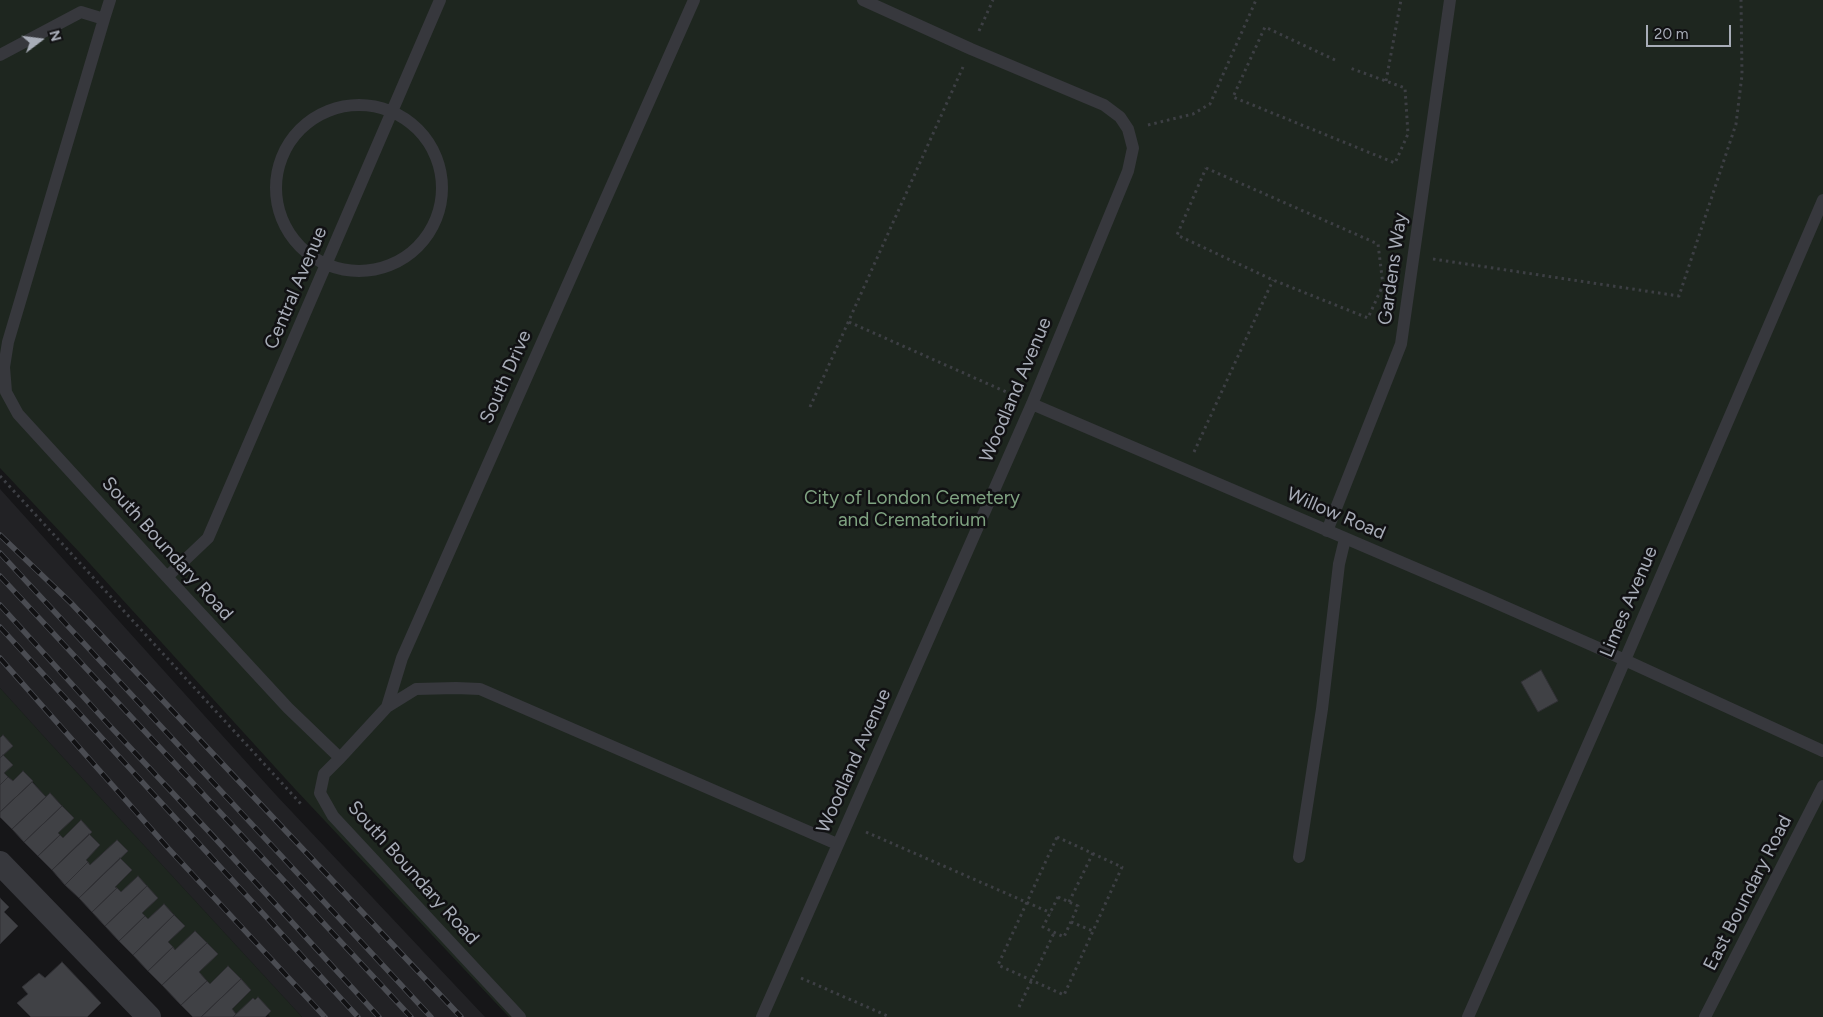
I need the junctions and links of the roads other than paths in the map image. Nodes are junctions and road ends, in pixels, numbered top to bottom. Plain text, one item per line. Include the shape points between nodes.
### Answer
1 (110, 0) edge
2 (440, 0) edge
3 (694, 0) edge
4 (863, 0) edge
5 (1450, 0) edge
6 (104, 19) junction
7 (0, 56) edge
8 (391, 111) junction
9 (1823, 200) edge
10 (326, 265) junction
11 (1032, 404) junction
12 (1327, 531) junction
13 (1346, 539) junction
14 (167, 578) junction
15 (1625, 660) junction
16 (387, 707) junction
17 (1823, 751) edge
18 (340, 758) junction
19 (1823, 786) edge
20 (837, 844) junction
21 (1299, 857) dead end
22 (0, 863) edge
23 (143, 1015) edge
24 (520, 1017) edge
25 (762, 1017) edge
26 (1468, 1017) edge
27 (1705, 1017) edge

1 - 6 lane, South Boundary Road
2 - 8 lane, Central Avenue
3 - 16 lane, South Drive via 402,658
4 - 11 lane, Woodland Avenue via 1104,105 1120,117 1128,129 1133,148 1128,171
5 - 12 lane, Gardens Way via 1401,344
6 - 7 lane via 81,12
6 - 14 lane, South Boundary Road via 8,342 4,367 6,392 18,414
8 - 10 lane, Central Avenue
8 - 10 lane via 379,106 352,104 324,111 302,126 284,148 276,174 276,202 285,228 302,250
8 - 10 lane via 404,117 424,136 438,160 442,187 438,214 426,239 406,258 380,269 353,272
9 - 15 lane, Limes Avenue
10 - 14 lane, Central Avenue via 208,538
11 - 12 lane, Willow Road
11 - 20 lane, Woodland Avenue
12 - 13 lane, Willow Road
13 - 15 lane, Willow Road
13 - 21 lane via 1339,564 1322,709
14 - 18 lane, South Boundary Road via 288,708
15 - 17 lane
15 - 26 lane, Limes Avenue
16 - 18 lane, South Drive
16 - 20 lane via 416,689 480,689
18 - 24 lane, South Boundary Road via 324,774 320,793 333,816
19 - 27 lane, East Boundary Road
20 - 25 lane, Woodland Avenue
22 - 23 street

